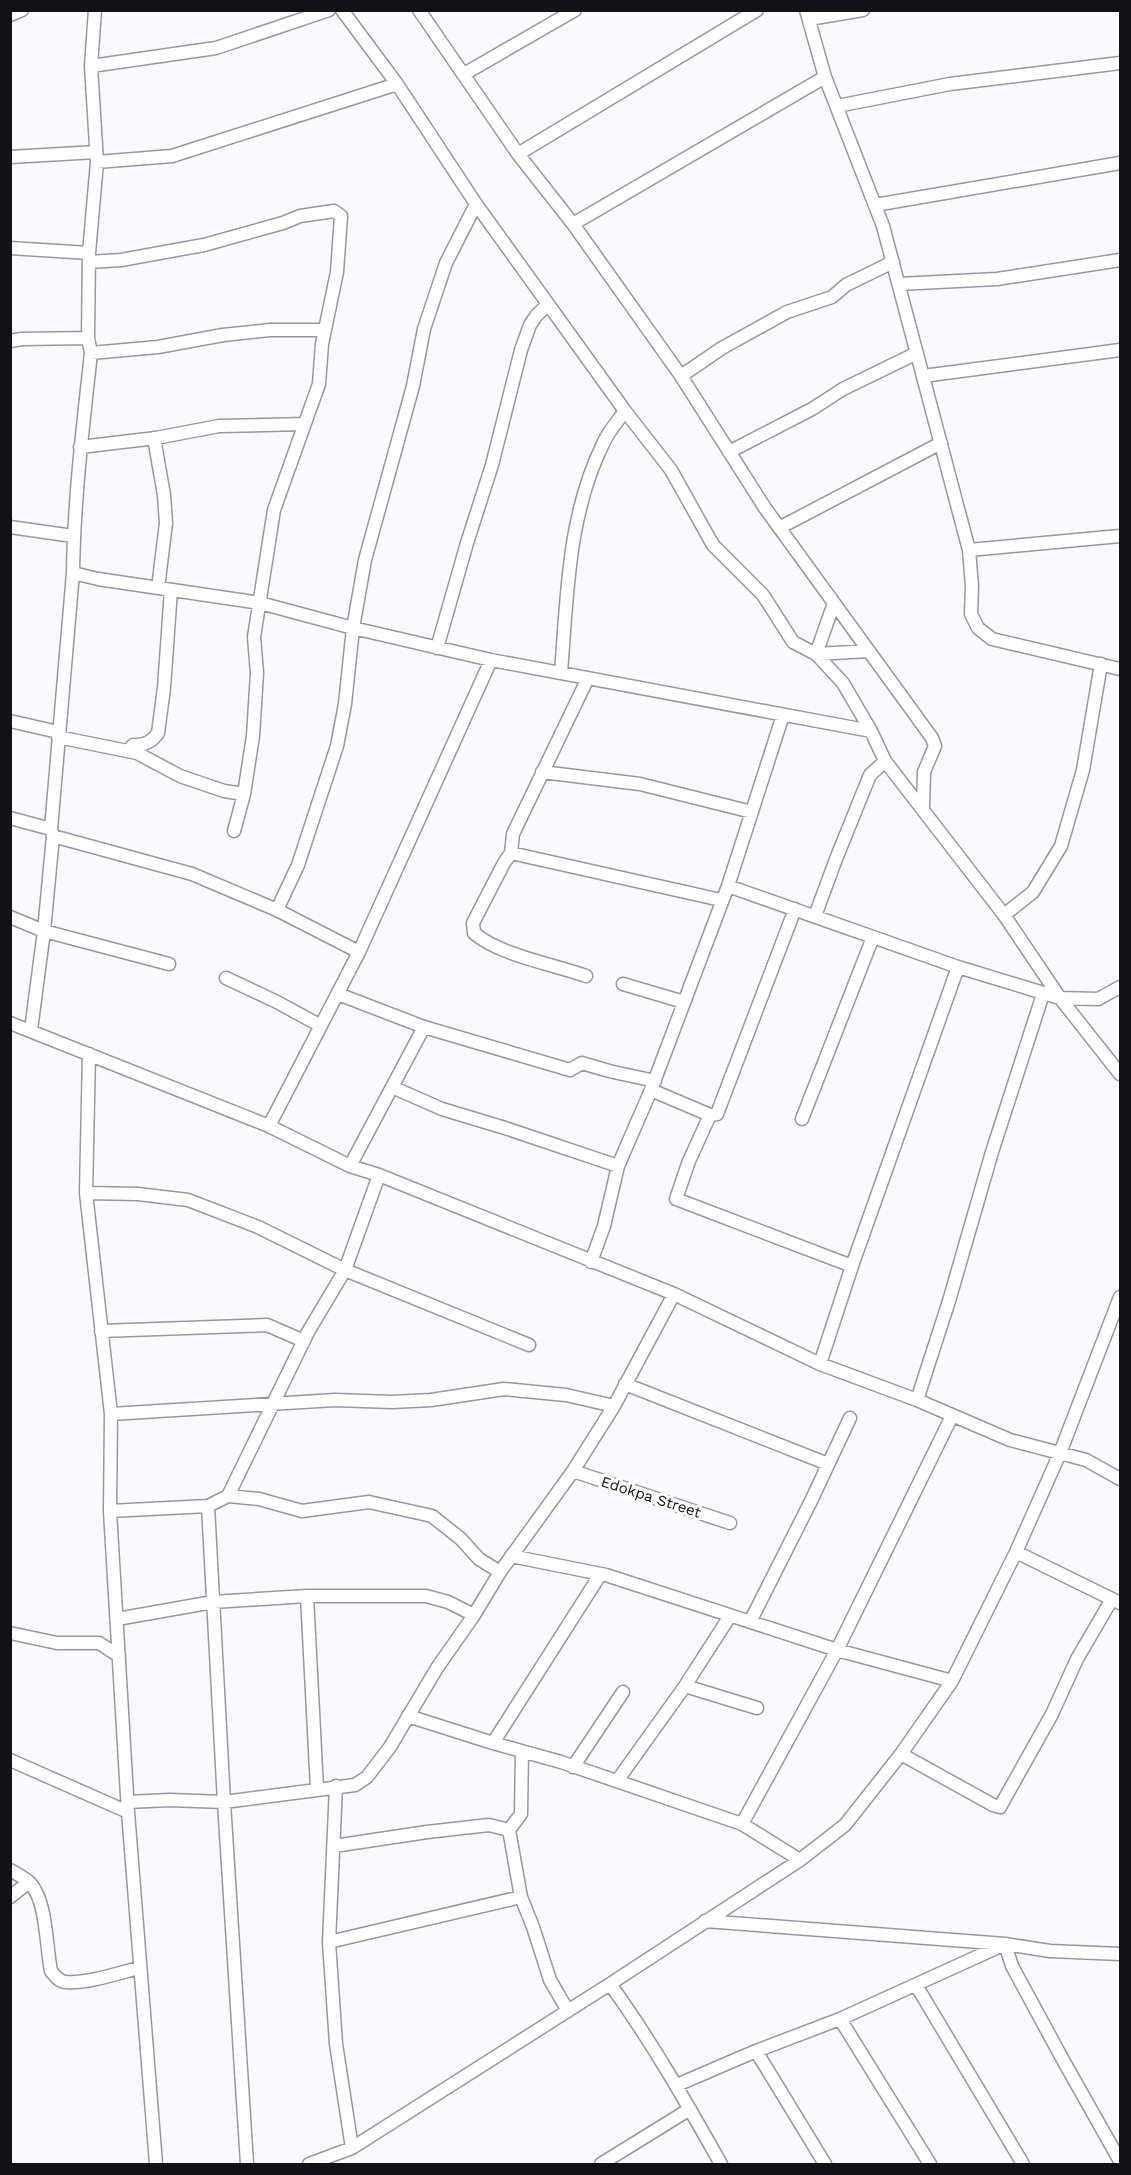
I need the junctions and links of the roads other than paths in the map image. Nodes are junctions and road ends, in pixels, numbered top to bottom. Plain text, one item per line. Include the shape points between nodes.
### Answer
1 (22, 10) edge
2 (95, 10) edge
3 (329, 10) edge
4 (342, 10) edge
5 (419, 10) edge
6 (575, 10) edge
7 (757, 10) edge
8 (863, 10) edge
9 (10, 15) edge
10 (807, 15) edge
11 (1120, 63) edge
12 (91, 66) junction
13 (464, 74) junction
14 (825, 77) junction
15 (397, 84) junction
16 (837, 106) junction
17 (518, 154) junction
18 (10, 157) edge
19 (97, 157) junction
20 (1120, 163) edge
21 (476, 204) junction
22 (875, 205) junction
23 (573, 224) junction
24 (10, 248) edge
25 (89, 258) junction
26 (1120, 260) edge
27 (893, 262) junction
28 (899, 284) junction
29 (549, 305) junction
30 (325, 330) junction
31 (88, 338) junction
32 (10, 341) edge
33 (1120, 350) edge
34 (91, 353) junction
35 (917, 353) junction
36 (681, 376) junction
37 (923, 376) junction
38 (625, 411) junction
39 (304, 424) junction
40 (154, 438) junction
41 (941, 443) junction
42 (80, 447) junction
43 (729, 452) junction
44 (10, 527) edge
45 (780, 528) junction
46 (73, 536) junction
47 (1120, 536) edge
48 (969, 550) junction
49 (73, 573) junction
50 (164, 589) junction
51 (260, 603) junction
52 (834, 603) junction
53 (353, 628) junction
54 (437, 648) junction
55 (869, 651) junction
56 (816, 654) junction
57 (491, 660) junction
58 (1101, 664) junction
59 (1120, 669) edge
60 (561, 673) junction
61 (588, 678) junction
62 (783, 715) junction
63 (10, 720) edge
64 (871, 731) junction
65 (58, 735) junction
66 (128, 752) junction
67 (885, 761) junction
68 (542, 772) junction
69 (244, 794) junction
70 (923, 808) junction
71 (752, 812) junction
72 (10, 818) edge
73 (234, 831) dead end
74 (52, 833) junction
75 (511, 854) junction
76 (728, 886) junction
77 (721, 900) junction
78 (795, 909) junction
79 (277, 910) junction
80 (1004, 915) junction
81 (815, 916) junction
82 (10, 917) edge
83 (44, 931) junction
84 (873, 937) junction
85 (359, 952) junction
86 (169, 964) dead end
87 (958, 967) junction
88 (586, 976) dead end
89 (226, 978) dead end
90 (623, 984) dead end
91 (1120, 987) edge
92 (338, 994) junction
93 (1043, 994) junction
94 (1060, 999) junction
95 (684, 1002) junction
96 (10, 1023) edge
97 (321, 1026) junction
98 (424, 1027) junction
99 (31, 1030) junction
100 (89, 1054) junction
101 (1120, 1074) edge
102 (653, 1085) junction
103 (392, 1087) junction
104 (710, 1115) junction
105 (802, 1119) dead end
106 (269, 1126) junction
107 (350, 1166) junction
108 (618, 1166) junction
109 (379, 1175) junction
110 (86, 1193) junction
111 (591, 1262) junction
112 (852, 1266) junction
113 (345, 1270) junction
114 (675, 1294) junction
115 (1120, 1297) edge
116 (101, 1331) junction
117 (304, 1341) junction
118 (529, 1345) dead end
119 (820, 1364) junction
120 (626, 1384) junction
121 (917, 1400) junction
122 (272, 1406) junction
123 (614, 1406) junction
124 (111, 1414) junction
125 (952, 1416) junction
126 (850, 1418) dead end
127 (1060, 1453) junction
128 (828, 1464) junction
129 (573, 1471) junction
130 (1120, 1479) edge
131 (228, 1496) junction
132 (208, 1506) junction
133 (110, 1511) junction
134 (730, 1523) dead end
135 (1016, 1552) junction
136 (511, 1556) junction
137 (500, 1572) junction
138 (600, 1575) junction
139 (307, 1596) junction
140 (1116, 1601) edge
141 (213, 1602) junction
142 (474, 1616) junction
143 (730, 1616) junction
144 (117, 1619) junction
145 (750, 1622) junction
146 (10, 1633) edge
147 (837, 1650) junction
148 (120, 1656) junction
149 (952, 1681) junction
150 (684, 1686) junction
151 (623, 1692) dead end
152 (757, 1708) dead end
153 (408, 1716) junction
154 (494, 1743) junction
155 (522, 1752) junction
156 (901, 1754) junction
157 (10, 1760) edge
158 (573, 1767) junction
159 (617, 1781) junction
160 (336, 1786) junction
161 (317, 1789) junction
162 (224, 1802) junction
163 (128, 1807) junction
164 (742, 1824) junction
165 (508, 1830) junction
166 (334, 1846) junction
167 (800, 1860) junction
168 (10, 1870) edge
169 (29, 1882) junction
170 (10, 1897) edge
171 (521, 1897) junction
172 (705, 1921) junction
173 (329, 1942) junction
174 (1005, 1944) junction
175 (1120, 1954) edge
176 (139, 1968) junction
177 (610, 1984) junction
178 (916, 1985) junction
179 (568, 2011) junction
180 (840, 2019) junction
181 (756, 2051) junction
182 (677, 2085) junction
183 (690, 2109) junction
184 (352, 2148) junction
185 (1120, 2161) edge
186 (156, 2164) edge
187 (247, 2164) edge
188 (310, 2164) edge
189 (601, 2164) edge
190 (721, 2164) edge
191 (825, 2164) edge
192 (930, 2164) edge
193 (1023, 2164) edge

1 - 9 street
2 - 12 street
3 - 12 street via 216,48
4 - 15 street
5 - 13 street
6 - 13 street
7 - 17 street
8 - 10 street
10 - 14 street
11 - 16 street via 950,84
12 - 19 street
13 - 17 street
14 - 16 street
14 - 23 street
15 - 19 street via 172,156
15 - 21 street
16 - 22 street
17 - 23 street
18 - 19 street
19 - 25 street
20 - 22 street
21 - 29 street
21 - 53 street via 446,263 424,329 413,386 364,560
22 - 27 street
23 - 36 street
24 - 25 street
25 - 30 street via 121,260 204,245 300,216 338,212 341,216 337,272
25 - 31 street
26 - 28 street via 997,279
27 - 28 street
27 - 36 street via 846,285 832,297 787,312
28 - 35 street
29 - 38 street
29 - 54 street via 530,325 521,350 492,465
30 - 34 street via 270,330
30 - 39 street via 319,384
31 - 32 street
31 - 34 street
33 - 37 street
34 - 42 street
35 - 37 street
35 - 43 street
36 - 43 street
37 - 41 street
38 - 56 street via 671,470 713,545 763,595 793,642
38 - 60 street via 602,444 579,509 568,569
39 - 40 street via 219,426
39 - 51 street via 274,510
40 - 42 street
40 - 50 street via 166,523
41 - 45 street
41 - 48 street
42 - 46 street
43 - 45 street
44 - 46 street
45 - 52 street
46 - 49 street
47 - 48 street
48 - 58 street via 971,615 978,628 992,639
49 - 50 street
49 - 65 street
50 - 51 street
50 - 66 street via 164,688 158,734 144,745 133,745
51 - 53 street
51 - 69 street via 254,637 257,673 253,736
52 - 55 street
52 - 56 street
53 - 54 street
53 - 79 street via 337,746 298,865
54 - 57 street
55 - 56 street
55 - 70 street via 935,746 924,772
56 - 64 street via 843,683
57 - 60 street
57 - 85 street
58 - 59 street
58 - 80 street via 1083,770 1061,846 1033,892
60 - 61 street
61 - 62 street
61 - 68 street
62 - 64 street
62 - 71 street
63 - 65 street
64 - 67 street
65 - 66 street
65 - 74 street
66 - 69 street via 191,780
67 - 70 street
67 - 81 street via 870,775
68 - 71 street via 640,784
68 - 75 street via 513,834
69 - 73 street
70 - 80 street
71 - 76 street
72 - 74 street
74 - 79 street via 192,874
74 - 83 street
75 - 77 street
75 - 88 street via 473,922 474,933 506,951
76 - 77 street
76 - 78 street
77 - 95 street
78 - 81 street
78 - 104 street via 717,1114
79 - 85 street
80 - 94 street
81 - 84 street
82 - 83 street
83 - 86 street
83 - 99 street
84 - 87 street
84 - 105 street
85 - 92 street
87 - 93 street
87 - 112 street
89 - 97 street
90 - 95 street
91 - 94 street via 1098,999
92 - 97 street
92 - 98 street
93 - 94 street
93 - 121 street
94 - 101 street
95 - 102 street
96 - 99 street
97 - 106 street
98 - 102 street via 570,1070 582,1063
98 - 103 street
99 - 100 street
100 - 106 street
100 - 110 street
102 - 104 street
102 - 108 street
103 - 107 street
103 - 108 street via 442,1109
104 - 112 street via 676,1199
106 - 107 street
107 - 109 street
108 - 111 street
109 - 111 street
109 - 113 street
110 - 113 street via 188,1200 258,1227
110 - 116 street
111 - 114 street
112 - 119 street
113 - 117 street
113 - 118 street
114 - 119 street
114 - 120 street
115 - 127 street
116 - 117 street via 267,1325
116 - 124 street
117 - 122 street
119 - 121 street
120 - 123 street
120 - 128 street
121 - 125 street
122 - 123 street via 335,1400 431,1400 504,1389 566,1395
122 - 124 street
122 - 131 street
123 - 129 street
124 - 133 street
125 - 127 street via 1010,1440
125 - 147 street
126 - 128 street
127 - 130 street via 1086,1460
127 - 135 street
128 - 145 street
129 - 134 street, Edokpa Street
129 - 136 street
131 - 132 street
131 - 137 street via 260,1499 302,1511 369,1502 418,1512 432,1516 479,1559
132 - 133 street
132 - 141 street
133 - 144 street
135 - 140 street
135 - 149 street
136 - 137 street
136 - 138 street
137 - 142 street
138 - 143 street
138 - 154 street
139 - 141 street
139 - 142 street via 426,1596
139 - 161 street
140 - 156 street via 1077,1659 1052,1714 1000,1806
141 - 144 street
141 - 162 street
142 - 153 street
143 - 145 street
143 - 150 street
144 - 148 street
145 - 147 street
146 - 148 street via 57,1643 99,1642
147 - 149 street
147 - 164 street
148 - 163 street
149 - 156 street
150 - 152 street
150 - 159 street
151 - 158 street
153 - 154 street
153 - 160 street via 367,1777 355,1785
154 - 155 street
155 - 158 street
155 - 165 street via 521,1814
156 - 167 street via 845,1825
157 - 163 street
158 - 159 street
159 - 164 street
160 - 161 street
160 - 166 street
161 - 162 street
162 - 163 street via 169,1800
162 - 187 street
163 - 176 street
164 - 167 street
165 - 166 street via 489,1826
165 - 171 street
166 - 173 street
167 - 172 street
168 - 169 street
169 - 170 street
169 - 176 street via 41,1906 51,1971 56,1978 78,1981
171 - 173 street
171 - 179 street via 550,1980
172 - 174 street
172 - 177 street
173 - 184 street via 336,2044
174 - 175 street via 1050,1951
174 - 178 street
174 - 185 street via 1012,1966
176 - 186 street
177 - 179 street
177 - 182 street
178 - 180 street
178 - 193 street
179 - 184 street
180 - 181 street
180 - 192 street
181 - 182 street
181 - 191 street
182 - 183 street
183 - 189 street
183 - 190 street
184 - 188 street

